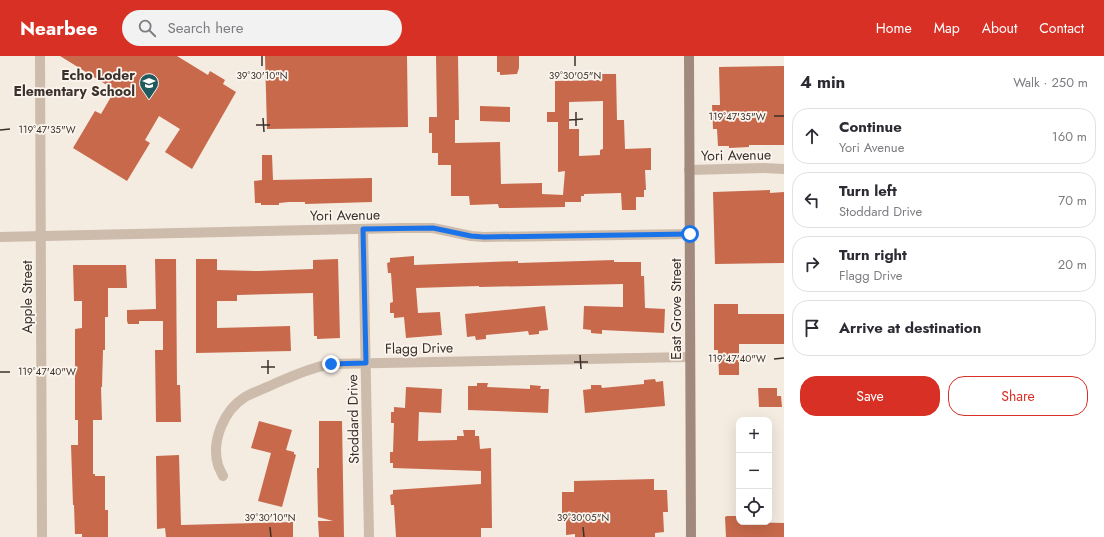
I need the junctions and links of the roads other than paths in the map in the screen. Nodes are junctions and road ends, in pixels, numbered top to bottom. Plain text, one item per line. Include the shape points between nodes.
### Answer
1 (40, 56) edge
2 (689, 56) edge
3 (784, 169) edge
4 (689, 170) junction
5 (363, 229) junction
6 (690, 234) junction
7 (0, 237) edge
8 (40, 237) junction
9 (690, 357) junction
10 (366, 363) junction
11 (223, 476) dead end
12 (42, 537) edge
13 (369, 537) edge
14 (691, 537) edge

1 - 8 street, Apple Street
2 - 4 street, East Grove Street
3 - 4 street, Yori Avenue
4 - 6 street, East Grove Street
5 - 6 street, Yori Avenue via 433,228 490,238
5 - 8 street, Yori Avenue
5 - 10 street, Stoddard Drive
6 - 9 street, East Grove Street
7 - 8 street, Yori Avenue
8 - 12 street, Apple Street
9 - 10 street, Flagg Drive
9 - 14 street, East Grove Street
10 - 11 street, Flagg Drive via 331,364 311,368 244,398 233,407 218,435 216,450
10 - 13 street, Stoddard Drive

